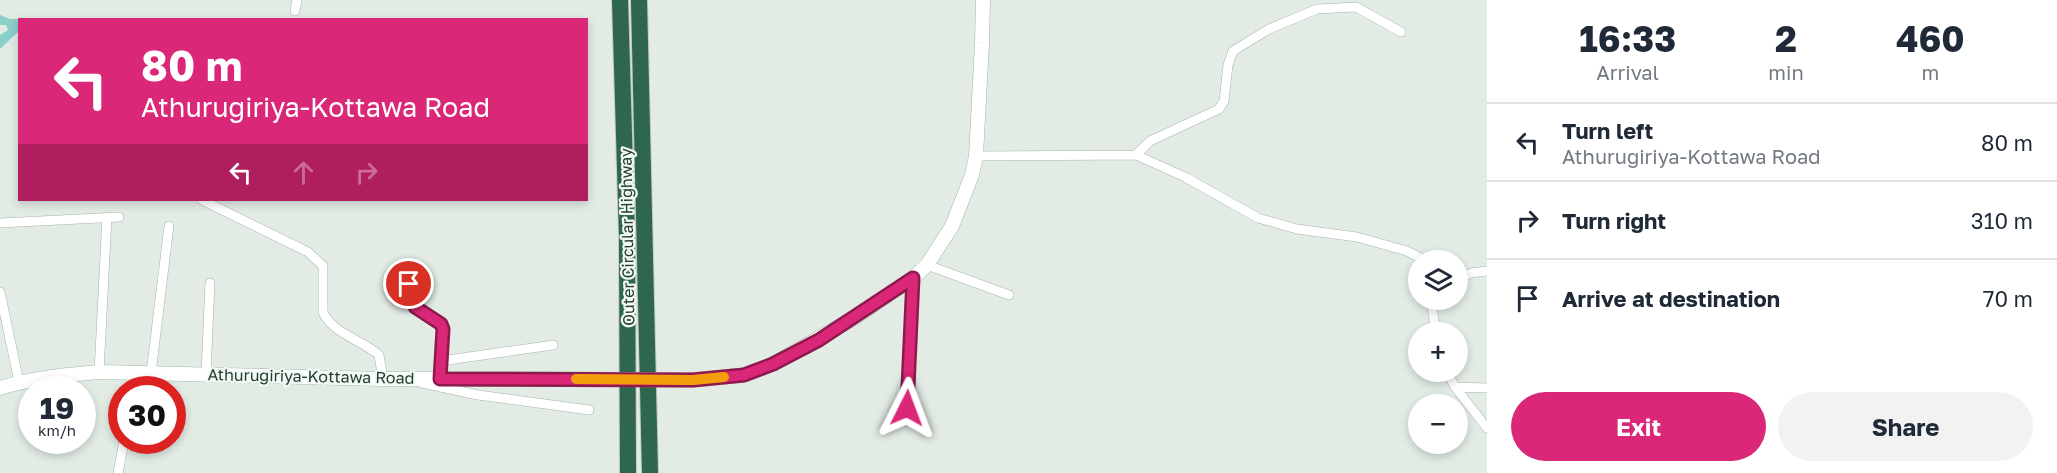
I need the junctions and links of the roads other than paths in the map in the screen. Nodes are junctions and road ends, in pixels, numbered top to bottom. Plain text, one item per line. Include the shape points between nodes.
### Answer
1 (297, 0) edge
2 (620, 0) edge
3 (639, 0) edge
4 (983, 0) edge
5 (295, 11) dead end
6 (1401, 32) dead end
7 (1136, 155) junction
8 (976, 156) junction
9 (204, 201) edge
10 (107, 217) junction
11 (119, 217) dead end
12 (0, 224) edge
13 (169, 226) dead end
14 (1408, 252) edge
15 (927, 265) junction
16 (1487, 271) edge
17 (408, 272) dead end
18 (1468, 274) edge
19 (913, 278) junction
20 (210, 283) dead end
21 (0, 291) edge
22 (1009, 295) dead end
23 (553, 345) dead end
24 (441, 361) junction
25 (99, 372) junction
26 (136, 372) junction
27 (151, 373) junction
28 (207, 373) junction
29 (57, 376) edge
30 (135, 376) edge
31 (18, 377) edge
32 (383, 379) junction
33 (405, 379) junction
34 (440, 379) junction
35 (18, 382) edge
36 (1452, 382) edge
37 (1455, 387) junction
38 (0, 388) edge
39 (1487, 388) edge
40 (907, 408) dead end
41 (589, 410) dead end
42 (1487, 428) edge
43 (122, 454) edge
44 (118, 473) edge
45 (628, 473) edge
46 (650, 473) edge

1 - 5 street
2 - 45 highway, Outer Circular Highway via 627,236
3 - 46 highway, Outer Circular Highway
4 - 8 main road, Athurugiriya-Kottawa Road
6 - 7 street via 1356,7 1317,9 1269,29 1233,51 1219,109 1150,141
7 - 8 street
7 - 14 street via 1258,218 1297,229 1357,237
8 - 15 main road, Athurugiriya-Kottawa Road via 952,226
9 - 32 street via 317,260 323,266 326,319 379,355
10 - 11 street
10 - 12 street
10 - 25 street
13 - 27 street
15 - 19 main road, Athurugiriya-Kottawa Road
15 - 22 street
16 - 18 street
17 - 24 street via 412,303 441,324
19 - 34 main road, Athurugiriya-Kottawa Road, bridge via 854,318 773,364 744,375 693,380
19 - 40 street
20 - 28 street
21 - 31 street
23 - 24 street
24 - 34 street
25 - 26 main road, Athurugiriya-Kottawa Road
25 - 29 main road, Athurugiriya-Kottawa Road
26 - 27 main road, Athurugiriya-Kottawa Road
26 - 30 street
27 - 28 main road, Athurugiriya-Kottawa Road
28 - 32 main road, Athurugiriya-Kottawa Road
32 - 33 main road, Athurugiriya-Kottawa Road
33 - 34 main road, Athurugiriya-Kottawa Road
33 - 41 street via 478,395
35 - 38 main road, Athurugiriya-Kottawa Road
36 - 37 street
37 - 39 street
37 - 42 street
43 - 44 street

